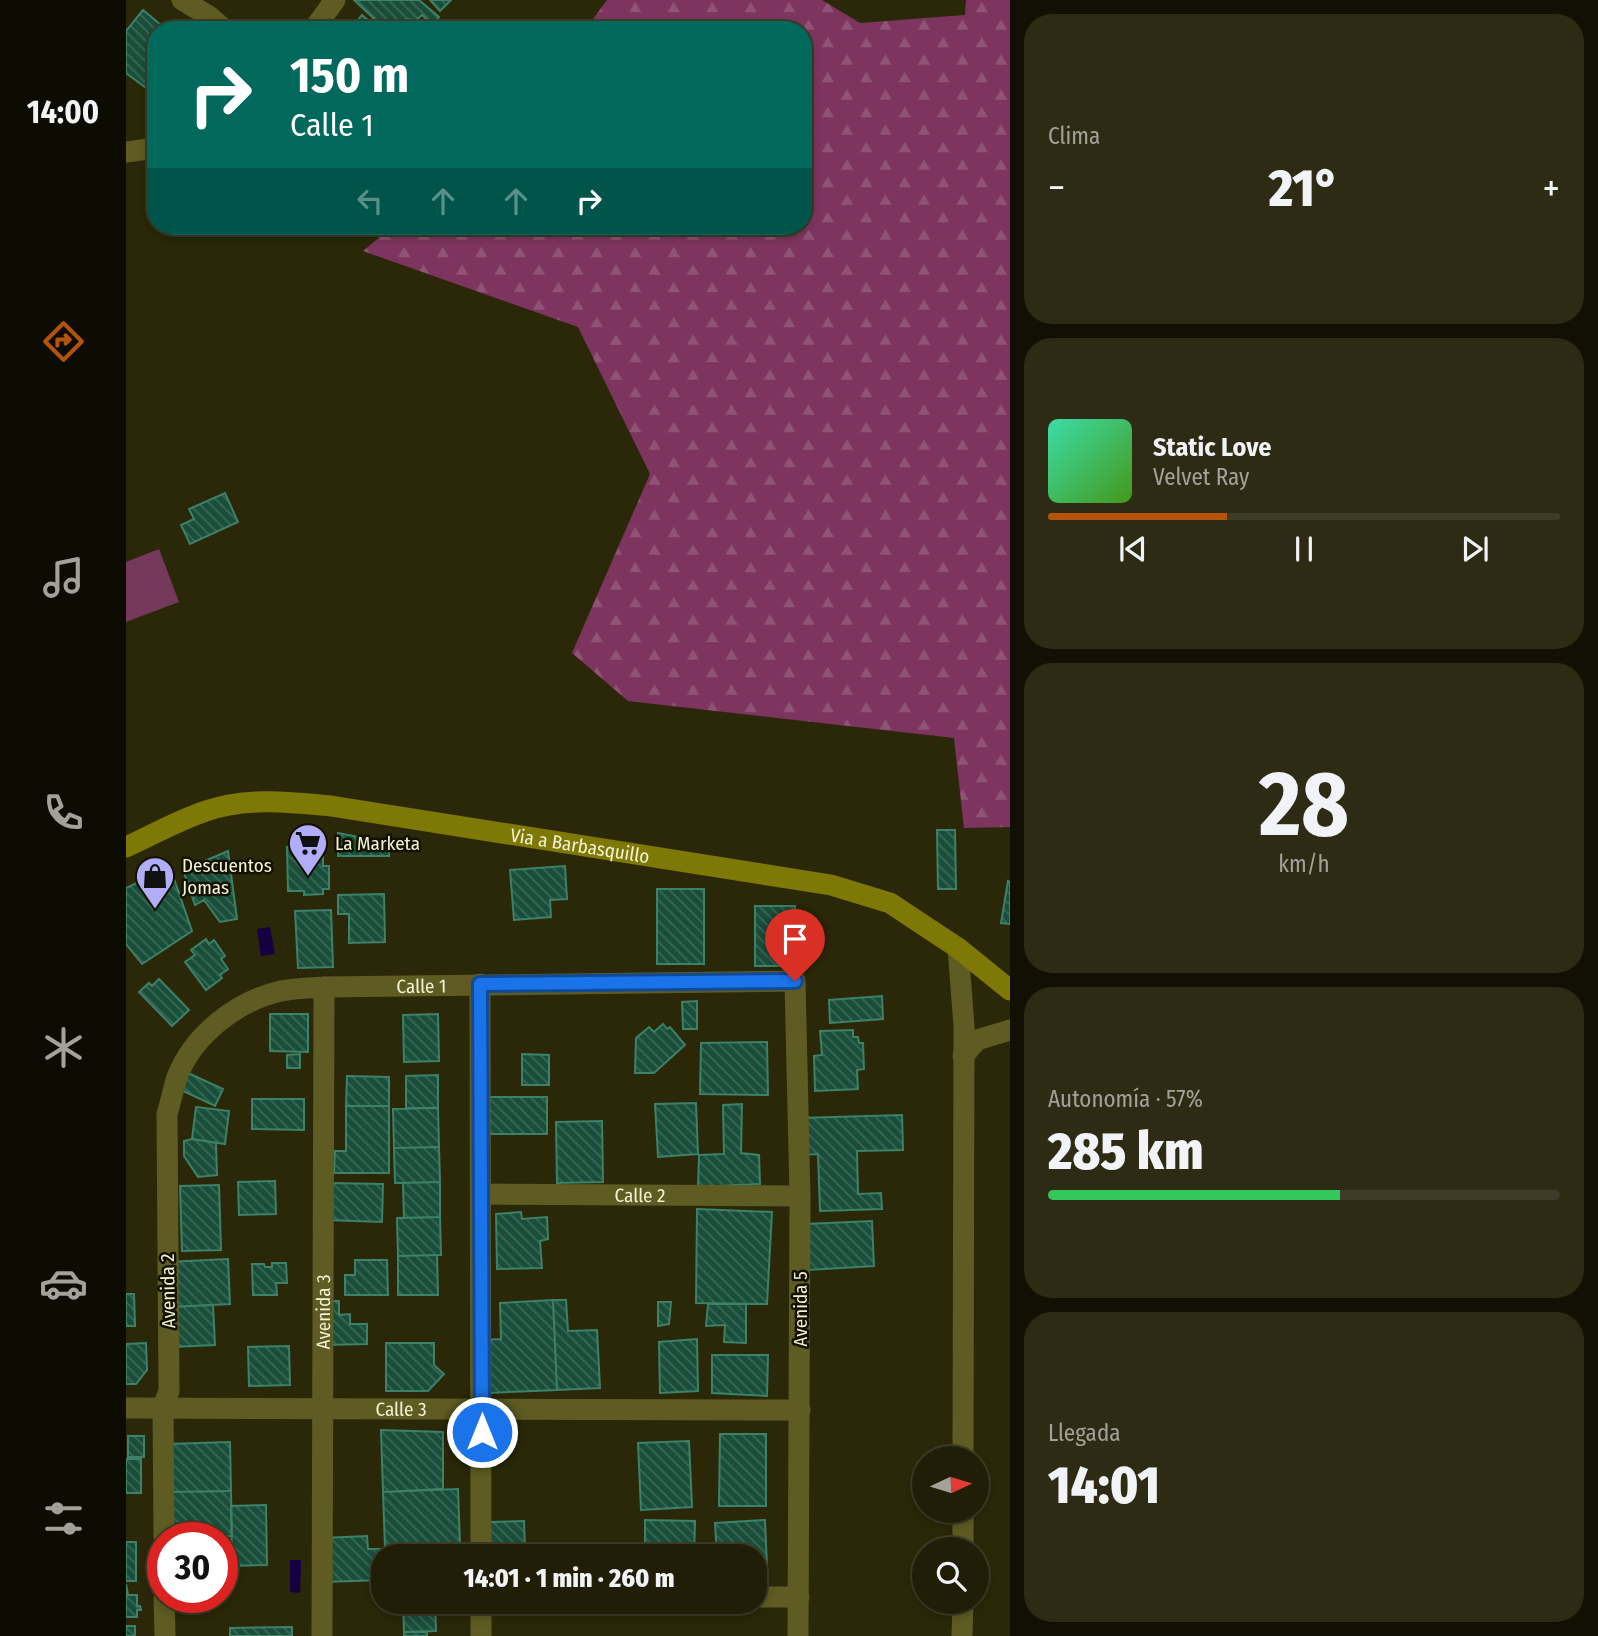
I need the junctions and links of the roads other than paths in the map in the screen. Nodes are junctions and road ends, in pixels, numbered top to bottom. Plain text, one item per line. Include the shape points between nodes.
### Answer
1 (181, 0) edge
2 (335, 0) edge
3 (215, 21) edge
4 (320, 21) edge
5 (147, 149) edge
6 (126, 152) edge
7 (126, 847) edge
8 (958, 948) junction
9 (795, 981) joint
10 (480, 984) junction
11 (324, 987) junction
12 (1010, 990) edge
13 (1010, 1030) edge
14 (194, 1049) joint
15 (963, 1056) junction
16 (481, 1194) junction
17 (800, 1196) junction
18 (163, 1407) junction
19 (321, 1407) junction
20 (126, 1408) edge
21 (482, 1408) junction
22 (800, 1410) junction
23 (963, 1446) edge
24 (164, 1522) edge
25 (481, 1544) edge
26 (767, 1597) edge
27 (799, 1597) junction
28 (164, 1613) edge
29 (481, 1614) edge
30 (962, 1614) edge
31 (165, 1636) edge
32 (322, 1636) edge
33 (481, 1636) edge
34 (798, 1636) edge
35 (962, 1636) edge

1 - 3 street
2 - 4 street
5 - 6 street
7 - 8 main road, Via a Barbasquillo via 226,806 268,801 331,806 831,885 890,903
8 - 12 main road, Via a Barbasquillo
8 - 15 street
9 - 10 street, Calle 1
9 - 17 street, Avenida 5
10 - 11 street, Calle 1
10 - 16 street
11 - 14 street, Calle 1 via 282,991 246,1004 220,1019
11 - 19 street, Avenida 3
13 - 15 street via 977,1040
14 - 18 street, Avenida 2 via 178,1075 167,1114 169,1391
15 - 23 street
16 - 17 street, Calle 2
16 - 21 street
17 - 22 street, Avenida 5
18 - 19 street, Calle 3
18 - 20 street, Calle 3
18 - 24 street, Avenida 2
19 - 21 street, Calle 3
19 - 32 street, Avenida 3
21 - 22 street, Calle 3
21 - 25 street
22 - 27 street, Avenida 5
26 - 27 street
27 - 34 street, Avenida 5
28 - 31 street
29 - 33 street
30 - 35 street

